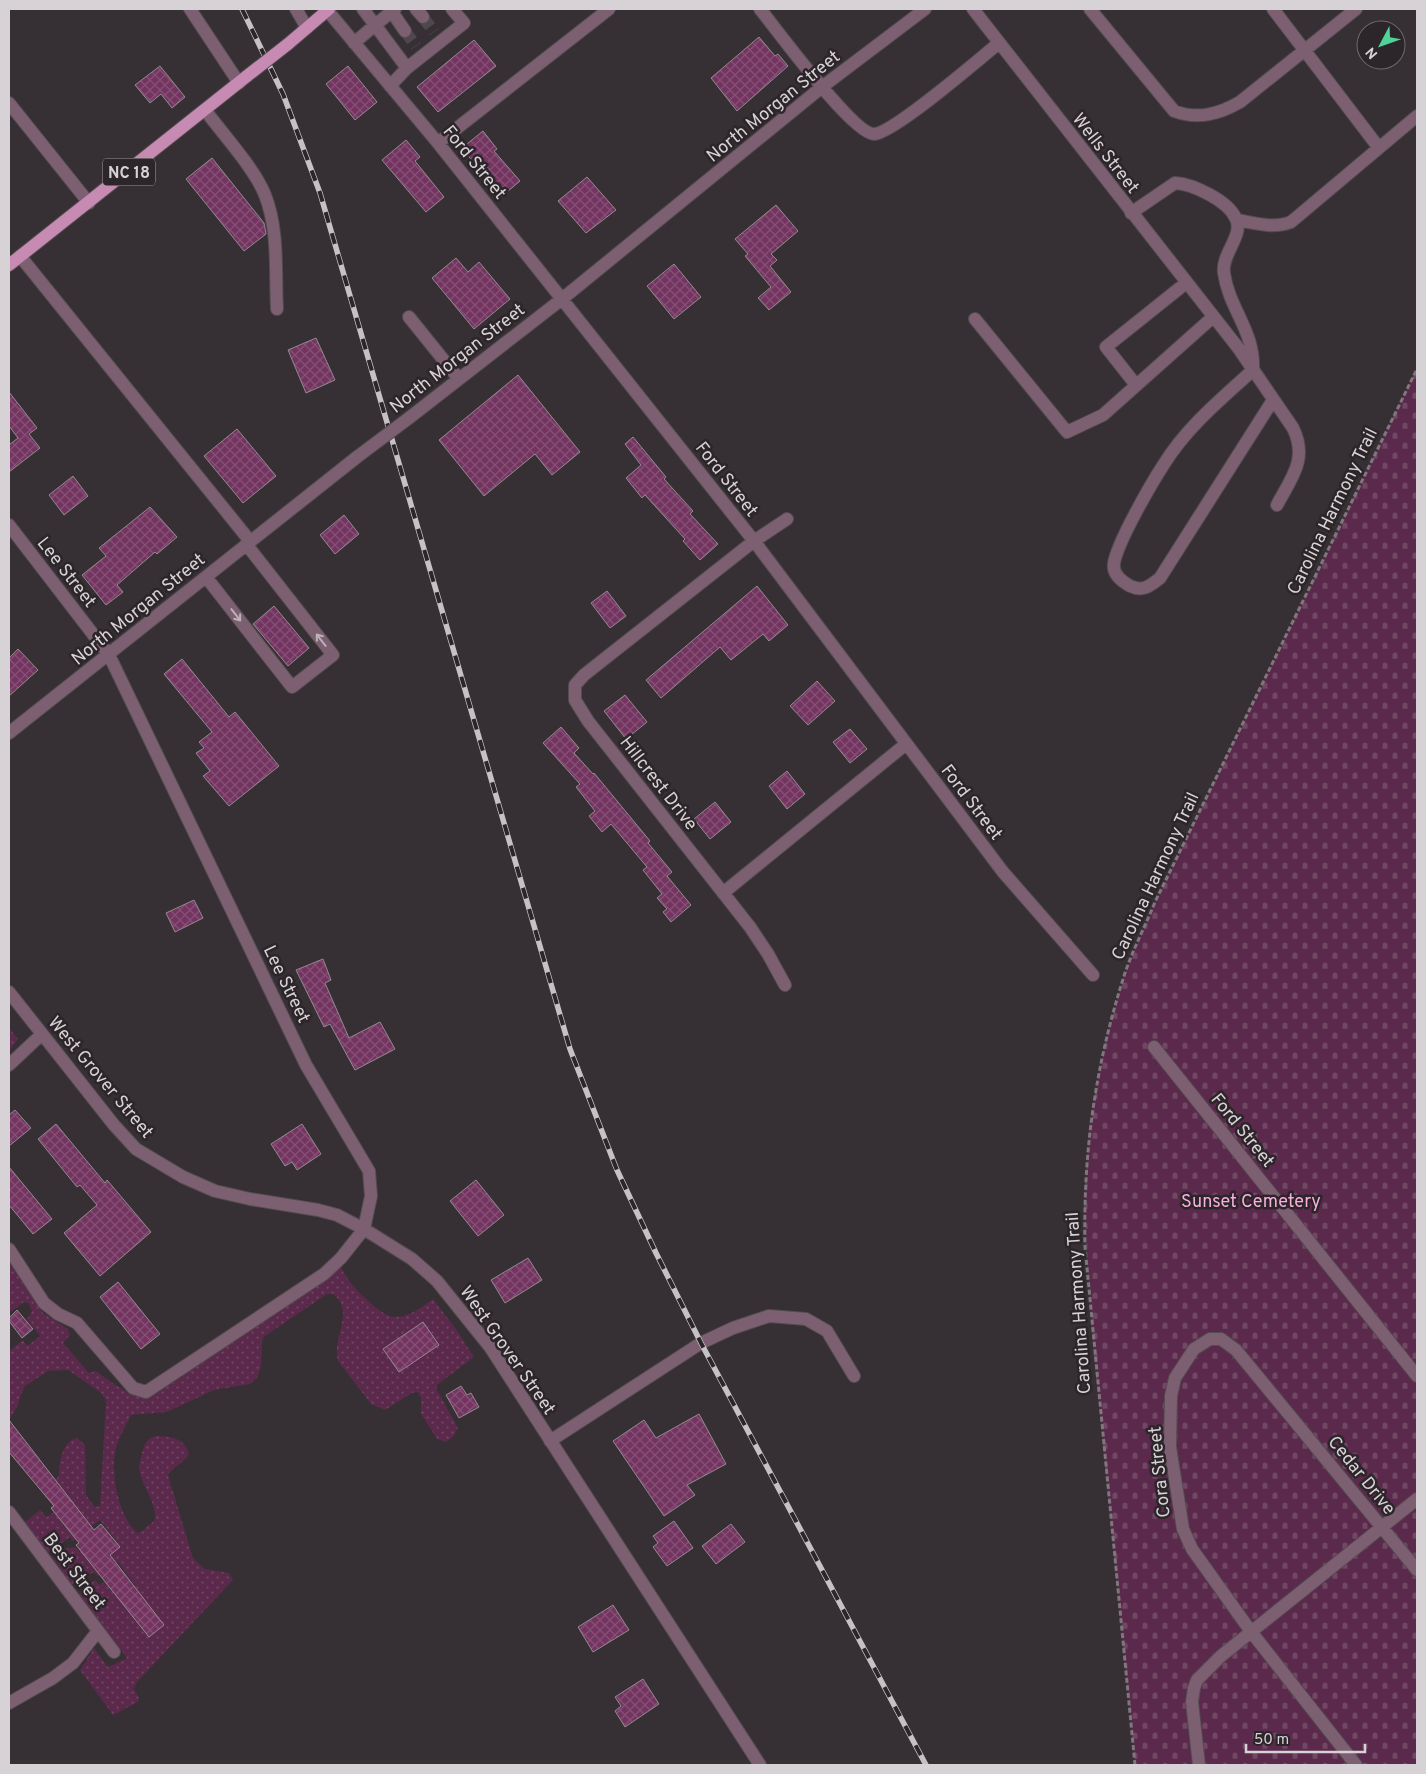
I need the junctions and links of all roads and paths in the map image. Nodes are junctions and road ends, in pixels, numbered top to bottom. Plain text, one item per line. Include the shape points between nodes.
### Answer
1 (190, 9) edge
2 (296, 9) edge
3 (328, 9) edge
4 (363, 9) edge
5 (452, 9) edge
6 (609, 9) edge
7 (760, 9) edge
8 (924, 9) edge
9 (973, 9) edge
10 (1090, 9) edge
11 (1273, 9) edge
12 (1356, 9) edge
13 (393, 10) edge
14 (375, 25) junction
15 (307, 28) junction
16 (404, 31) tunnel mouth
17 (354, 43) junction
18 (999, 43) junction
19 (1304, 51) junction
20 (407, 68) junction
21 (243, 79) junction
22 (390, 86) junction
23 (822, 87) junction
24 (9, 103) edge
25 (205, 110) junction
26 (1417, 116) edge
27 (438, 143) junction
28 (1379, 148) junction
29 (89, 203) junction
30 (1131, 213) junction
31 (1237, 220) junction
32 (20, 256) junction
33 (9, 265) edge
34 (1186, 283) junction
35 (562, 299) junction
36 (278, 309) dead end
37 (409, 317) dead end
38 (1213, 317) junction
39 (976, 318) dead end
40 (1417, 369) edge
41 (1253, 370) junction
42 (459, 379) junction
43 (1136, 385) junction
44 (1273, 400) junction
45 (1277, 505) dead end
46 (787, 519) dead end
47 (9, 524) edge
48 (754, 541) junction
49 (248, 543) junction
50 (206, 577) junction
51 (109, 655) junction
52 (9, 733) edge
53 (906, 744) junction
54 (723, 894) junction
55 (1093, 975) dead end
56 (785, 985) dead end
57 (9, 992) edge
58 (42, 1034) junction
59 (1154, 1047) dead end
60 (9, 1065) edge
61 (364, 1230) junction
62 (9, 1250) edge
63 (854, 1376) dead end
64 (1417, 1376) edge
65 (1280, 1403) joint
66 (550, 1441) junction
67 (1417, 1499) edge
68 (9, 1512) edge
69 (1382, 1527) junction
70 (1417, 1570) edge
71 (98, 1631) junction
72 (1252, 1634) junction
73 (114, 1652) dead end
74 (9, 1703) edge
75 (760, 1765) edge
76 (1135, 1765) edge
77 (1199, 1765) edge
78 (1356, 1765) edge

1 - 21 street
2 - 15 street
3 - 15 main road, NC 18
3 - 17 street, Ford Street
4 - 14 street
5 - 20 street via 464,23 437,36 419,50
6 - 27 street
7 - 23 street
8 - 23 street, North Morgan Street
9 - 18 street, Wells Street
10 - 19 street via 1174,111 1183,115 1204,116 1225,110 1240,102
11 - 19 street
12 - 19 street
13 - 14 street
13 - 16 street
14 - 17 street
14 - 20 street
15 - 21 main road, NC 18, bridge
17 - 22 street, Ford Street
18 - 23 street via 895,125 875,134 858,127
18 - 30 street, Wells Street
19 - 28 street
20 - 22 street
21 - 25 main road, NC 18
22 - 27 street, Ford Street
23 - 35 street, North Morgan Street
24 - 29 street
25 - 29 main road, NC 18
25 - 36 street via 265,194 273,225
26 - 28 street
27 - 35 street, Ford Street
28 - 31 street via 1291,222 1272,225
29 - 32 main road, NC 18
30 - 31 street via 1171,184 1183,184 1215,198
30 - 34 street, Wells Street
31 - 41 street via 1238,228 1224,263 1224,272 1251,341
32 - 33 main road, NC 18
32 - 49 street
34 - 38 street, Wells Street
34 - 43 street via 1106,347
35 - 42 street, North Morgan Street
35 - 48 street, Ford Street
37 - 42 street
38 - 41 street, Wells Street
38 - 43 street
39 - 43 street via 1067,432 1102,415
40 - 76 path, Carolina Harmony Trail via 1155,902 1124,974 1104,1047 1089,1125 1085,1247
41 - 44 street, Wells Street
41 - 44 street via 1178,442 1163,465 1114,563 1115,574 1120,579 1138,589 1149,588 1160,578
42 - 49 street, North Morgan Street, bridge
44 - 45 street, Wells Street via 1300,441 1299,464
46 - 48 street
47 - 51 street, Lee Street
48 - 53 street, Ford Street
48 - 54 street, Hillcrest Drive via 575,685 575,700 588,721
49 - 50 street, North Morgan Street
50 -> 49 street via 292,687 333,655
50 - 51 street, North Morgan Street
51 - 52 street, North Morgan Street
51 - 61 street, Lee Street via 306,1065 369,1171 371,1196
53 - 54 street
53 - 55 street, Ford Street via 1003,872
54 - 56 street via 768,954
57 - 58 street, West Grover Street
58 - 60 street
58 - 61 street, West Grover Street via 114,1125 136,1149 154,1162 215,1191 250,1200 318,1210 337,1215
59 - 64 street, Ford Street
61 - 62 street, Lee Street via 324,1274 146,1392 133,1388 77,1323 44,1303
61 - 66 street, West Grover Street via 412,1259 439,1283 490,1347
63 - 66 street via 827,1331 806,1319 769,1316 701,1343
65 - 69 street, Cedar Drive
65 - 72 street, Cora Street via 1236,1350 1222,1339 1210,1339 1194,1349 1175,1378 1171,1396 1170,1447 1186,1539
66 - 75 street, West Grover Street
67 - 69 street
68 - 71 street, Best Street
69 - 70 street, Cedar Drive
69 - 72 street
71 - 73 street, Best Street
71 - 74 street via 67,1668
72 - 77 street via 1209,1666 1194,1688 1192,1702
72 - 78 street, Cora Street

